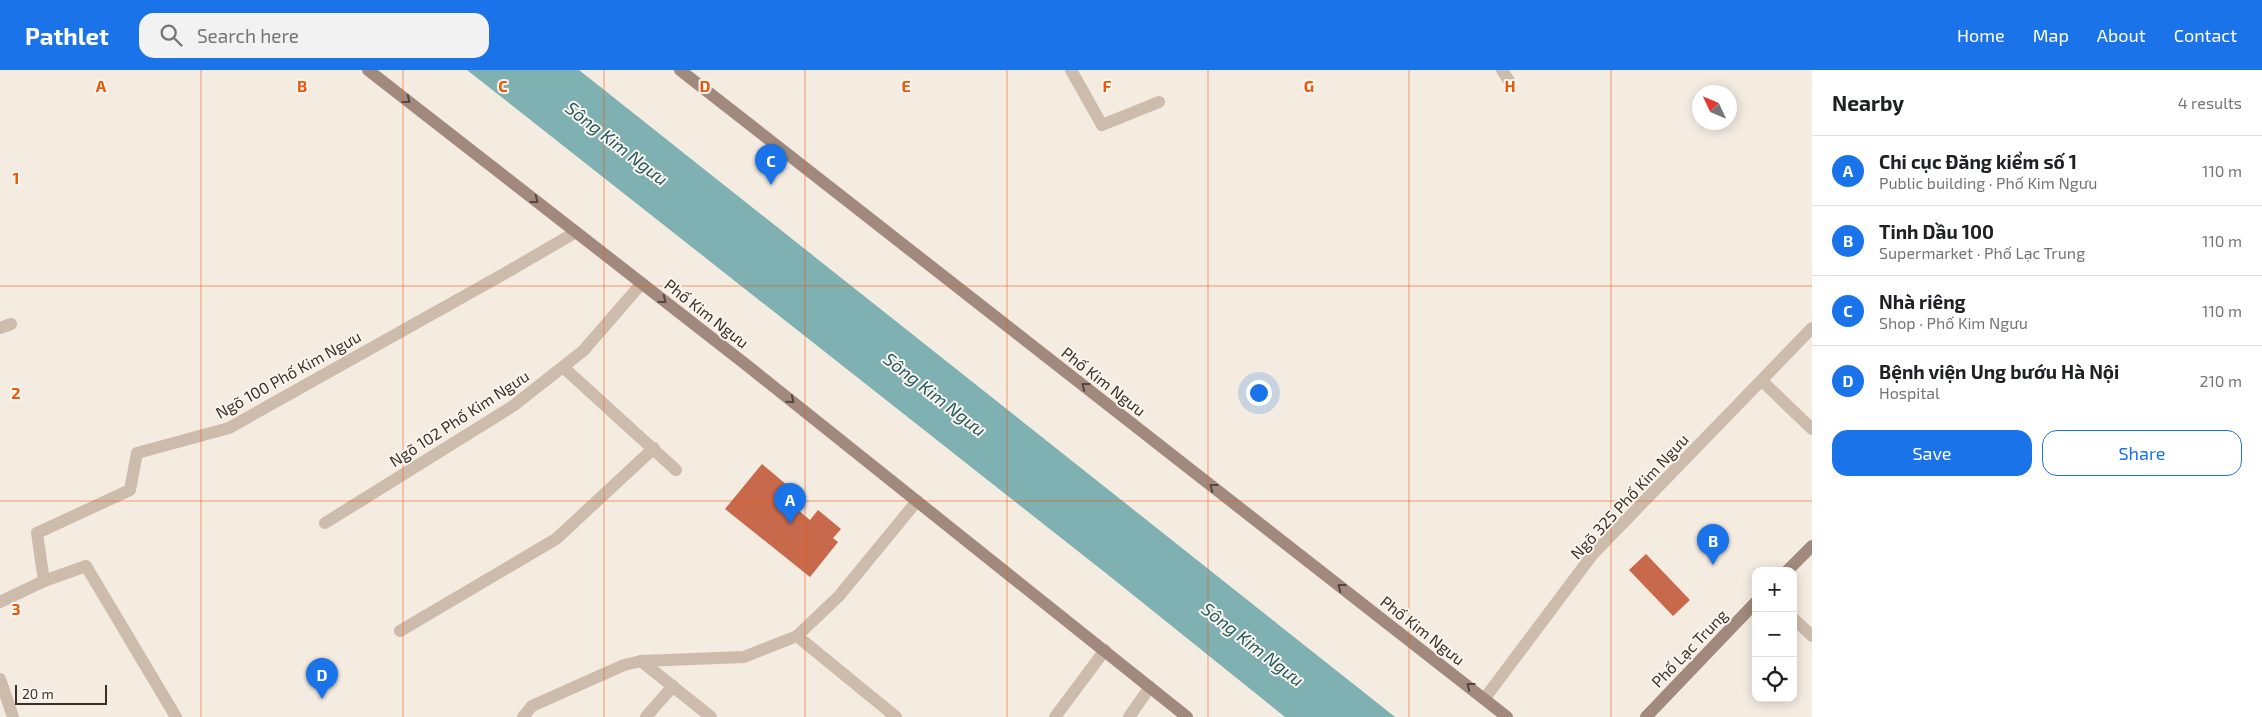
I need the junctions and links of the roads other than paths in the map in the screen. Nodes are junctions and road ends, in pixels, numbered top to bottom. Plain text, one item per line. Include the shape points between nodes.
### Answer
1 (368, 70) edge
2 (680, 70) edge
3 (1071, 70) edge
4 (1502, 70) edge
5 (1509, 81) dead end
6 (1159, 102) dead end
7 (576, 232) junction
8 (642, 283) junction
9 (1812, 328) edge
10 (563, 367) junction
11 (1762, 381) junction
12 (1812, 429) edge
13 (654, 448) junction
14 (676, 470) dead end
15 (917, 501) junction
16 (325, 523) dead end
17 (1812, 546) edge
18 (1791, 567) edge
19 (44, 582) junction
20 (0, 602) edge
21 (1752, 606) edge
22 (1797, 622) edge
23 (400, 631) dead end
24 (797, 636) junction
25 (1812, 636) edge
26 (1105, 650) junction
27 (641, 661) junction
28 (0, 679) edge
29 (673, 686) junction
30 (1150, 687) junction
31 (1485, 698) junction
32 (891, 716) edge
33 (12, 717) edge
34 (176, 717) edge
35 (523, 717) edge
36 (646, 717) edge
37 (712, 717) edge
38 (1055, 717) edge
39 (1129, 717) edge
40 (1187, 717) edge
41 (1507, 717) edge
42 (1646, 717) edge

1 -> 7 main road, Phố Kim Ngưu
31 -> 2 main road, Phố Kim Ngưu
3 - 6 street via 1102,124
4 - 5 street
7 - 8 main road, Phố Kim Ngưu
7 - 19 street, Ngõ 100 Phố Kim Ngưu via 229,428 137,453 130,490 37,533
8 - 10 street, Ngõ 102 Phố Kim Ngưu via 583,351
8 -> 15 main road, Phố Kim Ngưu
9 - 11 street, Ngõ 325 Phố Kim Ngưu
10 - 13 street
10 - 16 street, Ngõ 102 Phố Kim Ngưu via 513,406
11 - 12 street
11 - 31 street, Ngõ 325 Phố Kim Ngưu via 1593,554
13 - 14 street
13 - 23 street via 556,540
15 - 24 street via 839,596
15 - 26 main road, Phố Kim Ngưu
17 - 18 main road
19 - 20 street
19 - 34 street via 86,566
21 - 42 main road, Phố Lạc Trung
22 - 25 street
24 - 27 street via 744,657
24 - 32 street
26 - 30 main road, Phố Kim Ngưu
26 - 38 street
27 - 29 street
27 - 35 street via 624,665 532,706
28 - 33 street
29 - 36 street
29 - 37 street
30 - 39 street
30 - 40 main road, Phố Kim Ngưu
31 - 41 main road, Phố Kim Ngưu

